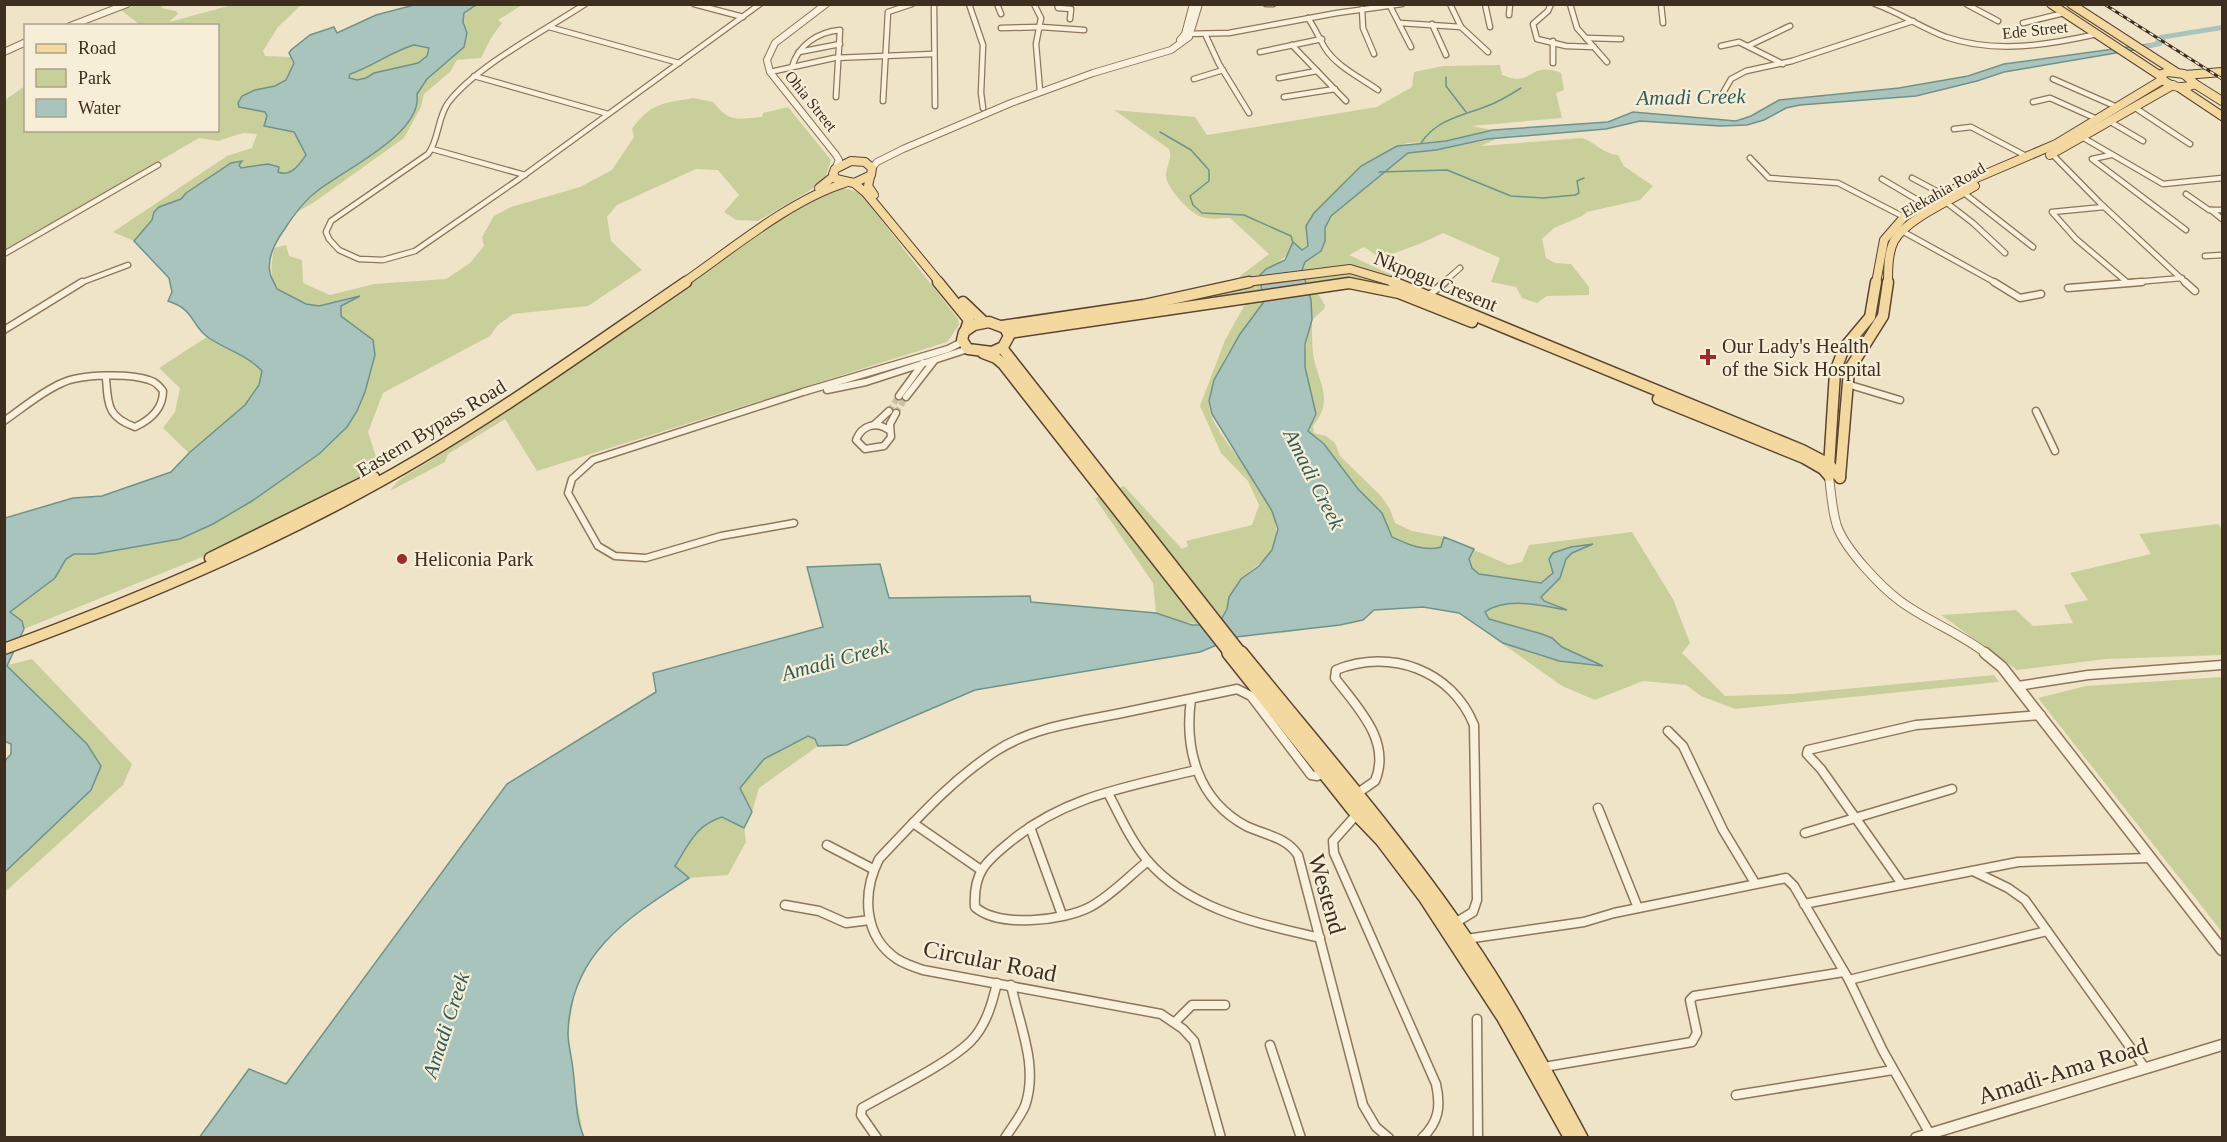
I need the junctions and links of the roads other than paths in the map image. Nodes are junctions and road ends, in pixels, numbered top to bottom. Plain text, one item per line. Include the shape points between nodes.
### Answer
1 (119, 4) edge
2 (127, 4) edge
3 (585, 4) edge
4 (694, 4) edge
5 (760, 4) edge
6 (826, 4) edge
7 (912, 4) edge
8 (934, 4) edge
9 (969, 4) edge
10 (997, 4) edge
11 (1034, 4) edge
12 (1057, 4) edge
13 (1193, 4) edge
14 (1199, 4) edge
15 (1266, 4) edge
16 (1273, 4) edge
17 (1329, 4) edge
18 (1402, 4) edge
19 (1450, 4) edge
20 (1485, 4) edge
21 (1510, 4) edge
22 (1551, 4) edge
23 (1570, 4) edge
24 (1661, 4) edge
25 (1875, 4) edge
26 (1966, 4) edge
27 (2051, 4) edge
28 (2071, 4) edge
29 (1375, 6) edge
30 (1390, 6) edge
31 (1362, 9) junction
32 (2064, 13) junction
33 (1001, 14) dead end
34 (1335, 14) junction
35 (1509, 15) dead end
36 (743, 17) junction
37 (1308, 18) junction
38 (1070, 19) dead end
39 (1913, 21) junction
40 (1998, 21) dead end
41 (1400, 23) junction
42 (1663, 23) dead end
43 (2023, 23) dead end
44 (69, 24) edge
45 (75, 24) edge
46 (1432, 24) junction
47 (1790, 26) dead end
48 (549, 27) junction
49 (1041, 27) junction
50 (1461, 27) junction
51 (1490, 27) dead end
52 (1001, 28) dead end
53 (1084, 30) dead end
54 (2097, 34) junction
55 (1188, 35) junction
56 (1206, 36) junction
57 (1586, 38) junction
58 (1322, 39) junction
59 (1621, 39) dead end
60 (1552, 41) junction
61 (840, 44) junction
62 (24, 45) edge
63 (1292, 45) junction
64 (1720, 46) dead end
65 (1748, 46) junction
66 (1411, 47) dead end
67 (1594, 47) junction
68 (798, 52) junction
69 (1260, 52) dead end
70 (1488, 52) dead end
71 (4, 53) edge
72 (933, 54) junction
73 (1374, 54) dead end
74 (1446, 55) dead end
75 (885, 56) junction
76 (840, 58) junction
77 (1606, 62) dead end
78 (679, 63) junction
79 (1553, 63) dead end
80 (1783, 64) junction
81 (792, 67) junction
82 (1223, 70) junction
83 (1317, 71) junction
84 (770, 72) junction
85 (2176, 72) junction
86 (2223, 74) edge
87 (2185, 75) junction
88 (474, 76) junction
89 (2161, 77) junction
90 (1194, 78) dead end
91 (1280, 78) dead end
92 (2053, 78) dead end
93 (2194, 82) junction
94 (2175, 86) junction
95 (1039, 89) junction
96 (1335, 89) junction
97 (1378, 90) dead end
98 (1723, 93) dead end
99 (836, 97) dead end
100 (1284, 97) dead end
101 (883, 101) dead end
102 (1346, 101) dead end
103 (2223, 101) edge
104 (2033, 102) dead end
105 (935, 106) dead end
106 (2116, 107) junction
107 (2134, 107) junction
108 (983, 108) junction
109 (1249, 113) dead end
110 (608, 114) junction
111 (2223, 116) edge
112 (2097, 120) junction
113 (2109, 121) junction
114 (947, 126) junction
115 (1954, 129) dead end
116 (2082, 137) junction
117 (2143, 141) dead end
118 (2190, 144) dead end
119 (432, 148) junction
120 (2052, 154) junction
121 (836, 155) junction
122 (2111, 155) junction
123 (1750, 158) dead end
124 (2028, 158) junction
125 (858, 161) junction
126 (158, 165) dead end
127 (835, 172) junction
128 (871, 173) junction
129 (525, 175) junction
130 (1912, 178) dead end
131 (2223, 178) edge
132 (1881, 179) dead end
133 (850, 183) junction
134 (1964, 193) junction
135 (2186, 194) dead end
136 (1946, 199) junction
137 (1926, 206) junction
138 (2104, 207) junction
139 (2211, 210) junction
140 (2223, 210) edge
141 (1904, 216) junction
142 (2223, 219) edge
143 (1902, 231) junction
144 (2186, 231) dead end
145 (2033, 247) dead end
146 (2005, 253) dead end
147 (4, 255) edge
148 (2223, 255) edge
149 (2205, 256) dead end
150 (128, 265) dead end
151 (1460, 268) dead end
152 (2182, 279) junction
153 (2128, 283) junction
154 (2068, 288) dead end
155 (2196, 291) dead end
156 (2041, 294) dead end
157 (1428, 296) junction
158 (984, 322) junction
159 (966, 329) junction
160 (4, 330) edge
161 (1006, 330) junction
162 (965, 345) junction
163 (1002, 348) junction
164 (983, 353) junction
165 (934, 357) junction
166 (922, 363) junction
167 (106, 378) junction
168 (1847, 384) junction
169 (792, 396) junction
170 (1900, 400) dead end
171 (2036, 411) dead end
172 (4, 421) edge
173 (874, 425) junction
174 (889, 430) junction
175 (1829, 448) junction
176 (2055, 451) dead end
177 (1803, 454) junction
178 (1842, 458) junction
179 (1828, 463) junction
180 (1829, 476) junction
181 (1840, 478) junction
182 (1833, 498) junction
183 (795, 523) dead end
184 (1206, 616) junction
185 (68, 623) junction
186 (4, 642) edge
187 (4, 649) edge
188 (2223, 665) edge
189 (2018, 686) junction
190 (1191, 699) junction
191 (2041, 715) junction
192 (1668, 731) dead end
193 (1196, 770) junction
194 (1329, 770) junction
195 (1952, 789) dead end
196 (1108, 793) junction
197 (1354, 795) junction
198 (1598, 808) dead end
199 (1357, 814) junction
200 (1854, 818) junction
201 (913, 823) junction
202 (1030, 827) junction
203 (1805, 833) dead end
204 (827, 845) dead end
205 (2149, 858) junction
206 (1148, 861) junction
207 (873, 869) junction
208 (981, 870) junction
209 (1973, 871) junction
210 (1755, 883) junction
211 (1902, 884) junction
212 (1804, 904) junction
213 (785, 905) dead end
214 (1638, 908) junction
215 (1062, 915) junction
216 (870, 920) junction
217 (1455, 923) junction
218 (2047, 931) junction
219 (1320, 938) junction
220 (1466, 939) junction
221 (2223, 950) edge
222 (1846, 976) junction
223 (997, 982) junction
224 (1011, 985) junction
225 (1225, 1005) dead end
226 (1477, 1019) dead end
227 (1175, 1022) junction
228 (1270, 1045) dead end
229 (2223, 1045) edge
230 (1544, 1067) junction
231 (2145, 1068) junction
232 (1893, 1070) junction
233 (1736, 1095) dead end
234 (1929, 1134) junction
235 (877, 1137) edge
236 (1005, 1137) edge
237 (1221, 1137) edge
238 (1301, 1137) edge
239 (1389, 1137) edge
240 (1422, 1137) edge
241 (1478, 1137) edge
242 (1571, 1137) edge
243 (1581, 1137) edge
244 (1916, 1137) edge

1 - 44 street
2 - 45 street
3 - 48 street
4 - 36 street
5 - 36 street
6 - 84 street, Ohia Street via 771,49 766,60
7 - 75 street via 888,11
8 - 72 street
9 - 108 street via 984,47 980,87
10 - 33 street
11 - 49 street via 1040,11
12 - 38 street via 1058,8 1071,9
13 - 55 street
14 - 55 street
15 - 16 street
17 - 34 street
18 - 30 street
19 - 50 street
20 - 51 street
21 - 35 street
22 - 60 street via 1532,27 1537,39
23 - 57 street via 1574,21
24 - 42 street
25 - 39 street, Ede Street
26 - 40 street
27 - 32 main road
28 - 85 main road
29 - 30 street
29 - 31 street
30 - 41 street
31 - 34 street
31 - 73 street via 1365,35
32 - 43 street
32 - 54 main road
34 - 37 street
36 - 78 street
37 - 56 street
37 - 58 street
39 - 54 street, Ede Street via 1957,40 2001,47
39 - 80 street
41 - 46 street
41 - 66 street
46 - 50 street
46 - 74 street
47 - 65 street
48 - 78 street
48 - 88 street
49 - 52 street
49 - 53 street
49 - 95 street via 1036,44
50 - 70 street
54 - 89 main road
55 - 56 street
55 - 95 street via 1182,45 1164,53
56 - 82 street
57 - 59 street
57 - 67 street
58 - 63 street
58 - 97 street via 1336,60
60 - 67 street
60 - 79 street
61 - 68 street
61 - 68 street via 840,30 836,29 814,38
61 - 76 street
62 - 71 street
63 - 69 street
63 - 83 street
64 - 65 street via 1736,42
65 - 80 street
67 - 77 street
68 - 81 street
72 - 75 street
72 - 105 street
75 - 76 street
75 - 101 street
76 - 81 street
76 - 99 street
78 - 110 street
80 - 98 street via 1736,76
81 - 84 street
82 - 90 street
82 - 109 street
83 - 91 street
83 - 96 street
84 - 121 street, Ohia Street
85 - 87 main road
85 - 89 main road via 2166,72
86 - 87 main road
86 - 93 main road
87 - 93 main road
88 - 110 street
88 - 119 street via 447,105
89 - 94 main road
89 - 106 main road, Elekahia Road
92 - 106 street
93 - 94 main road via 2189,87
93 - 103 main road
94 - 107 main road, Elekahia Road
94 - 111 main road
95 - 108 street
95 - 114 street
96 - 100 street
96 - 102 street
104 - 112 street via 2050,98
106 - 112 main road, Elekahia Road
107 - 113 main road, Elekahia Road
107 - 118 street
108 - 114 street
110 - 129 street
112 - 124 main road, Elekahia Road
113 - 116 main road, Elekahia Road
113 - 117 street
114 - 125 street via 874,159
114 - 128 street via 883,159
115 - 124 street via 1968,126
116 - 120 main road, Elekahia Road
116 - 122 street
119 - 129 street
119 - 129 street via 331,221 326,234 335,247 362,259 408,254
120 - 134 main road, Elekahia Road
120 - 138 street
121 - 125 street
121 - 127 street, Ohia Street via 839,160
122 - 131 street via 2163,184
122 - 144 street via 2092,159
123 - 141 street via 1769,178 1838,183
124 - 136 main road, Elekahia Road via 1967,182
125 - 127 main road, Eastern Bypass Road
125 - 128 main road
126 - 147 street
127 - 133 main road
127 - 185 main road, Eastern Bypass Road via 826,184 745,234 517,393 398,463 204,561
128 - 133 main road, Eastern Bypass Road
128 - 158 main road via 868,186 873,194 959,298
130 - 136 street
132 - 137 street
133 - 159 main road via 866,193 968,318
133 - 185 main road, Eastern Bypass Road via 831,187 765,227 550,376 364,491 242,551
134 - 136 main road, Elekahia Road
134 - 145 street
135 - 139 street
136 - 137 main road, Elekahia Road
136 - 143 main road, Elekahia Road
136 - 146 street
137 - 141 main road, Elekahia Road
138 - 152 street
138 - 153 street via 2052,212 2076,239
139 - 140 street
139 - 142 street
141 - 175 main road, Elekahia Road via 1884,240 1870,317 1839,359
143 - 156 street via 2020,298
143 - 168 main road, Elekahia Road via 1893,243 1884,314 1855,354
148 - 149 street
150 - 160 street via 83,281
151 - 157 street
152 - 153 street
152 - 155 street
153 - 154 street
157 - 161 main road, Nkpogu Cresent via 1369,272 1328,270 1240,283
157 - 177 main road, Nkpogu Cresent
158 - 159 main road
158 - 161 main road
159 - 162 main road
161 - 163 main road via 1008,342
161 - 177 main road, Nkpogu Cresent via 1357,284 1399,293
162 - 164 main road
162 - 165 street
163 - 164 main road
163 - 184 main road
164 - 184 main road via 1003,364
165 - 166 street
165 - 166 street via 903,396
165 - 169 street
166 - 169 street via 866,382
167 - 167 street via 152,380 162,394 159,410 142,425 117,420 109,409
167 - 172 street via 66,381
168 - 170 street
168 - 178 main road, Elekahia Road
169 - 183 street via 593,460 572,478 568,493 598,546 615,556 631,559 721,536
171 - 176 street
173 - 174 street
173 - 174 street via 892,412
173 - 174 street via 859,432 856,440 861,447 882,447 890,441
175 - 177 main road, Nkpogu Cresent
175 - 179 main road, Elekahia Road
177 - 179 main road, Nkpogu Cresent
177 - 180 main road, Nkpogu Cresent
178 - 179 main road
178 - 181 main road, Elekahia Road
179 - 180 main road, Elekahia Road
179 - 181 main road
180 - 182 street, Elekahia Road
181 - 182 street, Elekahia Road
182 - 189 street via 1835,520 1842,536 1884,587 1979,648
184 - 194 main road
185 - 186 main road, Eastern Bypass Road
185 - 187 main road, Eastern Bypass Road
188 - 189 street via 2088,675
189 - 191 street
190 - 193 street, Westend via 1188,737
190 - 194 street, Circular Road via 1237,689 1245,691 1309,773 1317,776
190 - 201 street, Circular Road via 1031,734 996,751 943,790
191 - 200 street via 1916,725 1808,750 1807,754
191 - 205 street
192 - 210 street via 1689,756
193 - 196 street
193 - 219 street, Westend via 1221,810 1295,849
194 - 197 main road
194 - 199 main road
195 - 200 street
196 - 202 street via 1053,811
196 - 206 street
197 - 217 main road
197 - 217 street via 1372,785 1379,759 1371,726 1335,678 1336,670 1384,661 1403,663 1424,672 1456,696 1474,725 1477,900 1473,912
198 - 214 street
199 - 240 street via 1333,841 1334,853 1436,1084 1441,1103 1431,1131
199 - 242 main road via 1383,840 1453,937
200 - 203 street
200 - 211 street
201 - 207 street, Circular Road
201 - 208 street
202 - 208 street
202 - 215 street
204 - 207 street
205 - 209 street via 2018,862
205 - 221 street
206 - 215 street via 1090,907
206 - 219 street via 1172,884 1208,908
207 - 216 street, Circular Road via 867,896
208 - 215 street via 974,903 980,913 1026,920
209 - 211 street
209 - 218 street via 2017,892
210 - 212 street via 1786,878
210 - 214 street
211 - 212 street
212 - 222 street
213 - 216 street via 821,911 846,924
214 - 220 street via 1584,922
216 - 223 street, Circular Road via 880,942 898,960 923,970
217 - 220 main road
218 - 222 street
218 - 231 street
219 - 239 street, Westend via 1363,1105 1376,1127
220 - 230 main road
222 - 230 street via 1694,996 1690,1005 1698,1032 1692,1042
222 - 232 street
223 - 224 street, Circular Road
223 - 235 street via 990,1012 971,1041 862,1108 861,1115
224 - 227 street, Circular Road via 1161,1014
224 - 236 street via 1030,1056 1026,1100
225 - 227 street via 1192,1005
226 - 241 street
227 - 237 street, Circular Road via 1194,1041
228 - 238 street
229 - 231 street, Amadi-Ama Road
230 - 243 main road
231 - 234 street, Amadi-Ama Road
232 - 233 street
232 - 234 street
234 - 244 street, Amadi-Ama Road

